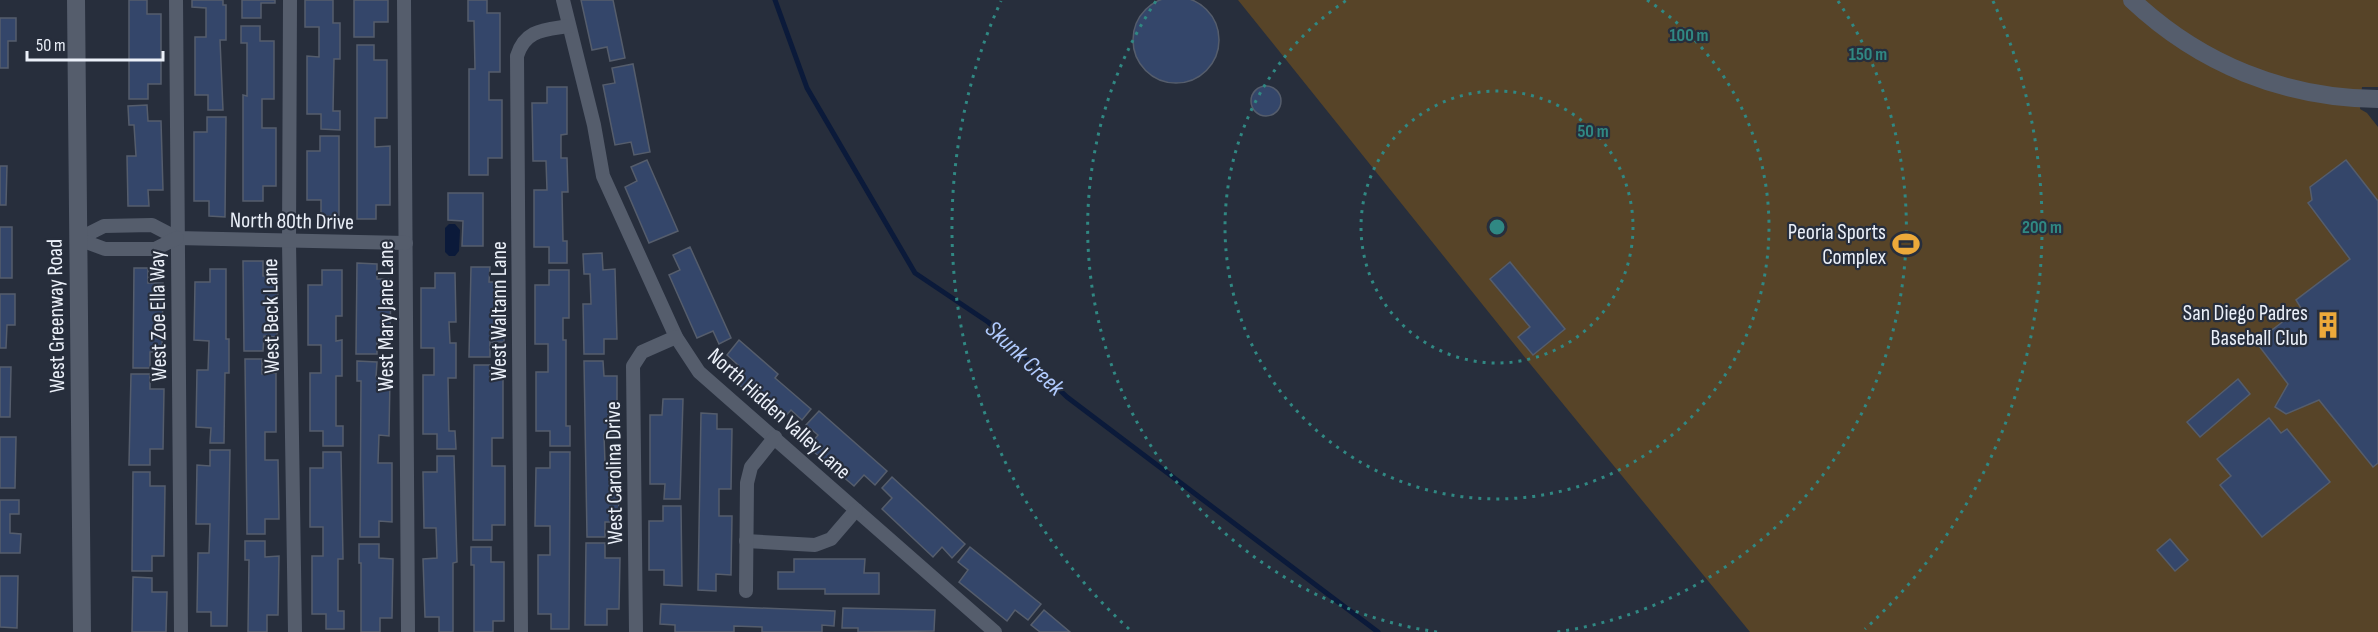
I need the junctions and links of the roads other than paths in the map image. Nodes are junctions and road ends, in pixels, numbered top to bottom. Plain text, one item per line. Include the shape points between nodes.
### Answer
1 (76, 0) edge
2 (176, 0) edge
3 (290, 0) edge
4 (404, 0) edge
5 (563, 0) edge
6 (2132, 0) edge
7 (570, 26) junction
8 (2378, 99) edge
9 (177, 238) junction
10 (78, 239) junction
11 (289, 242) junction
12 (405, 243) junction
13 (676, 337) junction
14 (775, 437) junction
15 (856, 510) junction
16 (746, 541) junction
17 (746, 591) dead end
18 (990, 630) edge
19 (82, 632) edge
20 (182, 632) edge
21 (295, 632) edge
22 (408, 632) edge
23 (521, 632) edge
24 (636, 632) edge

1 - 10 street, West Greenway Road
2 - 9 street, West Zoe Ella Way
3 - 11 street, West Beck Lane
4 - 12 street, West Mary Jane Lane
5 - 7 street, North Hidden Valley Lane
6 - 8 street via 2182,41 2250,76 2311,93
7 - 13 street, North Hidden Valley Lane via 603,176
7 - 23 street, West Waltann Lane via 532,34 521,43 517,56
9 - 10 street, North 80th Drive via 150,249 105,249
9 - 10 street, North 80th Drive via 152,225 105,226
9 - 11 street, North 80th Drive
9 - 20 street, West Zoe Ella Way
10 - 19 street, West Greenway Road
11 - 12 street, North 80th Drive
11 - 21 street, West Beck Lane
12 - 22 street, West Mary Jane Lane
13 - 14 street, North Hidden Valley Lane via 699,372
13 - 24 street, West Carolina Drive via 642,352 633,366
14 - 15 street, North Hidden Valley Lane
14 - 16 street via 751,467
15 - 16 street via 831,539 815,545
15 - 18 street, North Hidden Valley Lane
16 - 17 street

